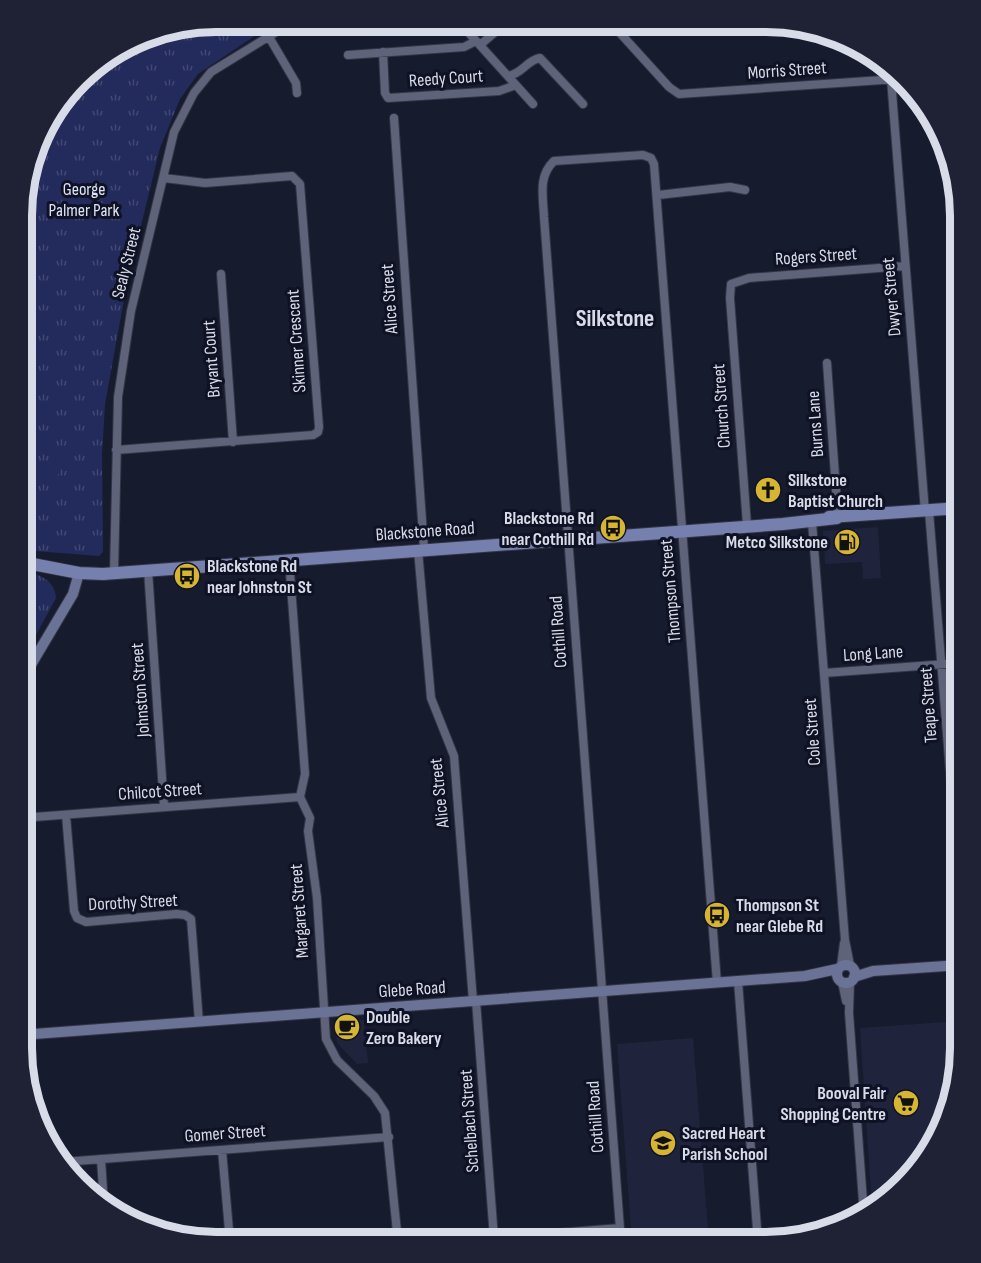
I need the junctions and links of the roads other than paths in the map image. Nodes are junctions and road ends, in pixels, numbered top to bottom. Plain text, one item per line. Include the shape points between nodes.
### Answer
1 (277, 32) edge
2 (468, 32) edge
3 (493, 32) edge
4 (619, 32) edge
5 (269, 37) junction
6 (478, 43) junction
7 (383, 52) junction
8 (348, 55) dead end
9 (508, 76) junction
10 (890, 79) edge
11 (894, 83) edge
12 (516, 85) junction
13 (297, 93) dead end
14 (533, 104) dead end
15 (583, 104) dead end
16 (394, 117) dead end
17 (164, 178) junction
18 (745, 190) dead end
19 (658, 195) junction
20 (905, 266) junction
21 (221, 274) dead end
22 (731, 284) joint
23 (827, 363) dead end
24 (233, 442) junction
25 (116, 450) junction
26 (950, 509) edge
27 (927, 511) junction
28 (837, 518) junction
29 (812, 522) junction
30 (774, 523) junction
31 (747, 525) junction
32 (682, 530) junction
33 (568, 538) junction
34 (421, 550) junction
35 (289, 559) junction
36 (32, 564) edge
37 (148, 570) junction
38 (79, 573) junction
39 (114, 573) junction
40 (32, 663) edge
41 (942, 664) junction
42 (949, 664) edge
43 (824, 673) junction
44 (949, 759) edge
45 (300, 797) junction
46 (165, 807) junction
47 (66, 815) junction
48 (32, 817) edge
49 (949, 966) edge
50 (846, 974) junction
51 (738, 981) junction
52 (717, 983) junction
53 (602, 992) junction
54 (474, 1001) junction
55 (323, 1012) junction
56 (200, 1022) junction
57 (32, 1034) edge
58 (389, 1137) junction
59 (222, 1150) junction
60 (100, 1159) junction
61 (70, 1161) edge
62 (103, 1193) edge
63 (863, 1204) edge
64 (620, 1228) junction
65 (229, 1231) edge
66 (397, 1231) edge
67 (493, 1231) edge
68 (590, 1231) edge
69 (620, 1231) edge
70 (757, 1231) edge

1 - 5 street, Sealy Street
2 - 6 street
3 - 6 street
4 - 10 street, Morris Street via 679,94
5 - 13 street via 296,83
5 - 17 street, Sealy Street via 202,81 179,120
6 - 7 street
6 - 9 street
7 - 8 street
7 - 12 street, Reedy Court via 388,98 499,91
9 - 12 street
9 - 15 street via 540,58
11 - 20 street, Dwyer Street
12 - 14 street
16 - 34 street, Alice Street
17 - 24 street, Skinner Crescent via 204,183 292,176 300,184 318,432
17 - 25 street, Sealy Street via 131,311 118,398
18 - 19 street via 730,187
19 - 32 street, Thompson Street
19 - 33 street, Cothill Road via 654,164 648,156 554,161 544,170 544,218
20 - 22 street, Rogers Street via 749,278
20 - 27 street, Dwyer Street
21 - 24 street, Bryant Court
22 - 31 street, Church Street
23 - 28 street, Burns Lane
24 - 25 street, Skinner Crescent
25 - 39 street, Sealy Street
26 - 27 main road, Blackstone Road
27 - 28 main road, Blackstone Road
27 - 41 street, Teape Street
28 - 29 main road, Blackstone Road
28 - 30 main road, Blackstone Road
29 - 30 main road, Blackstone Road
29 - 43 street, Cole Street
30 - 31 main road, Blackstone Road
31 - 32 main road, Blackstone Road
32 - 33 main road, Blackstone Road
32 - 52 street, Thompson Street
33 - 34 main road, Blackstone Road
33 - 53 street, Cothill Road
34 - 35 main road, Blackstone Road
34 - 54 street, Alice Street via 431,698 454,756
35 - 37 main road, Blackstone Road
35 - 45 street, Margaret Street via 305,774
36 - 38 main road, Blackstone Road
37 - 39 main road, Blackstone Road
37 - 46 street, Johnston Street
38 - 39 main road, Blackstone Road
38 - 40 street via 73,594
41 - 42 street, Long Lane
41 - 43 street, Long Lane
41 - 44 street, Teape Street
43 - 50 street, Cole Street
45 - 46 street, Chilcot Street
45 - 55 street, Margaret Street via 310,818
46 - 47 street, Chilcot Street
47 - 48 street, Chilcot Street
47 - 56 street, Dorothy Street via 77,918 86,922 181,914 191,919
49 - 50 street, Glebe Road
50 - 51 street, Glebe Road
50 - 63 street, Cole Street
51 - 52 street, Glebe Road
51 - 70 street
52 - 53 street, Glebe Road
53 - 54 street, Glebe Road
53 - 64 street, Cothill Road
54 - 55 street, Glebe Road
54 - 67 street, Schelbach Street
55 - 56 street, Glebe Road
55 - 58 street, Margaret Street via 330,1050 381,1105
56 - 57 street, Glebe Road
58 - 59 street, Gomer Street
58 - 66 street, Margaret Street
59 - 60 street, Gomer Street
59 - 65 street
60 - 61 street, Gomer Street
60 - 62 street
64 - 68 street
64 - 69 street, Cothill Road

